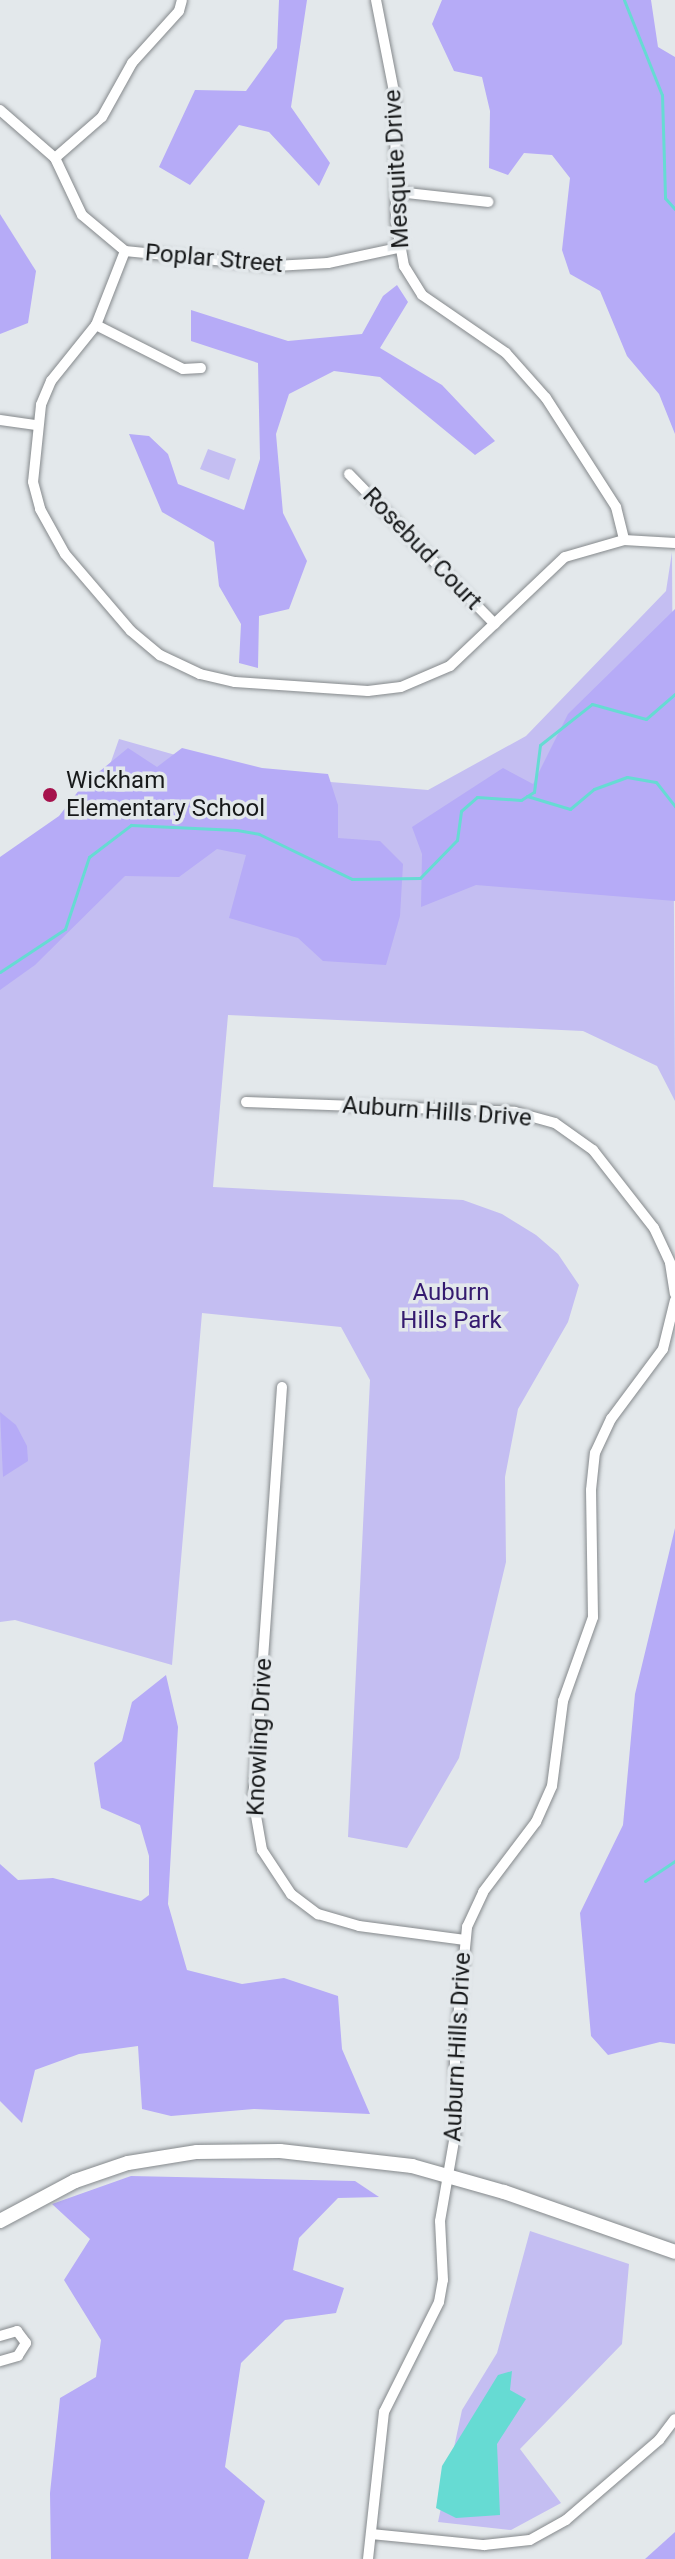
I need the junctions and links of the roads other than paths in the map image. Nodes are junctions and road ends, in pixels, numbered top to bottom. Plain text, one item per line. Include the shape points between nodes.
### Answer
1 (182, 0) edge
2 (376, 0) edge
3 (0, 110) edge
4 (55, 158) junction
5 (398, 192) junction
6 (488, 202) dead end
7 (398, 248) junction
8 (125, 251) junction
9 (96, 325) junction
10 (201, 368) dead end
11 (0, 420) edge
12 (37, 425) junction
13 (349, 474) dead end
14 (624, 540) junction
15 (675, 543) edge
16 (495, 624) junction
17 (246, 1102) dead end
18 (675, 1297) edge
19 (282, 1387) dead end
20 (465, 1940) junction
21 (449, 2176) junction
22 (0, 2221) edge
23 (675, 2252) edge
24 (0, 2336) edge
25 (0, 2361) edge
26 (675, 2419) edge
27 (371, 2534) junction
28 (368, 2559) edge

1 - 4 street via 179,11 132,63 102,117
2 - 5 street, Mesquite Drive via 395,97
3 - 4 street, Poplar Street
4 - 8 street, Poplar Street via 82,215
5 - 6 street
5 - 7 street, Mesquite Drive
7 - 8 street, Poplar Street via 328,263 275,266
7 - 14 street, Mesquite Drive via 422,295 506,353 546,398 616,507
8 - 9 street
9 - 10 street via 183,369
9 - 12 street via 51,381
11 - 12 street
12 - 16 street via 33,482 52,534 131,631 183,667 235,682 384,690 436,675
13 - 16 street, Rosebud Court
14 - 15 street
14 - 16 street via 565,557
17 - 18 street, Auburn Hills Drive via 515,1112 555,1123 593,1150 654,1228 670,1263
18 - 20 street, Auburn Hills Drive via 663,1349 611,1419 595,1453 591,1490 596,1600 563,1701 552,1786 536,1822 477,1902
19 - 20 street, Knowling Drive via 253,1799 262,1850 279,1882 318,1914 359,1926
20 - 21 street, Auburn Hills Drive
21 - 22 main road via 354,2157 197,2152 101,2172
21 - 23 main road
21 - 27 street, Auburn Hills Drive via 440,2221 439,2302 384,2412
24 - 25 street via 17,2331 26,2343 18,2356
26 - 27 street via 659,2440 566,2520 530,2540 484,2545
27 - 28 street, Auburn Hills Drive

